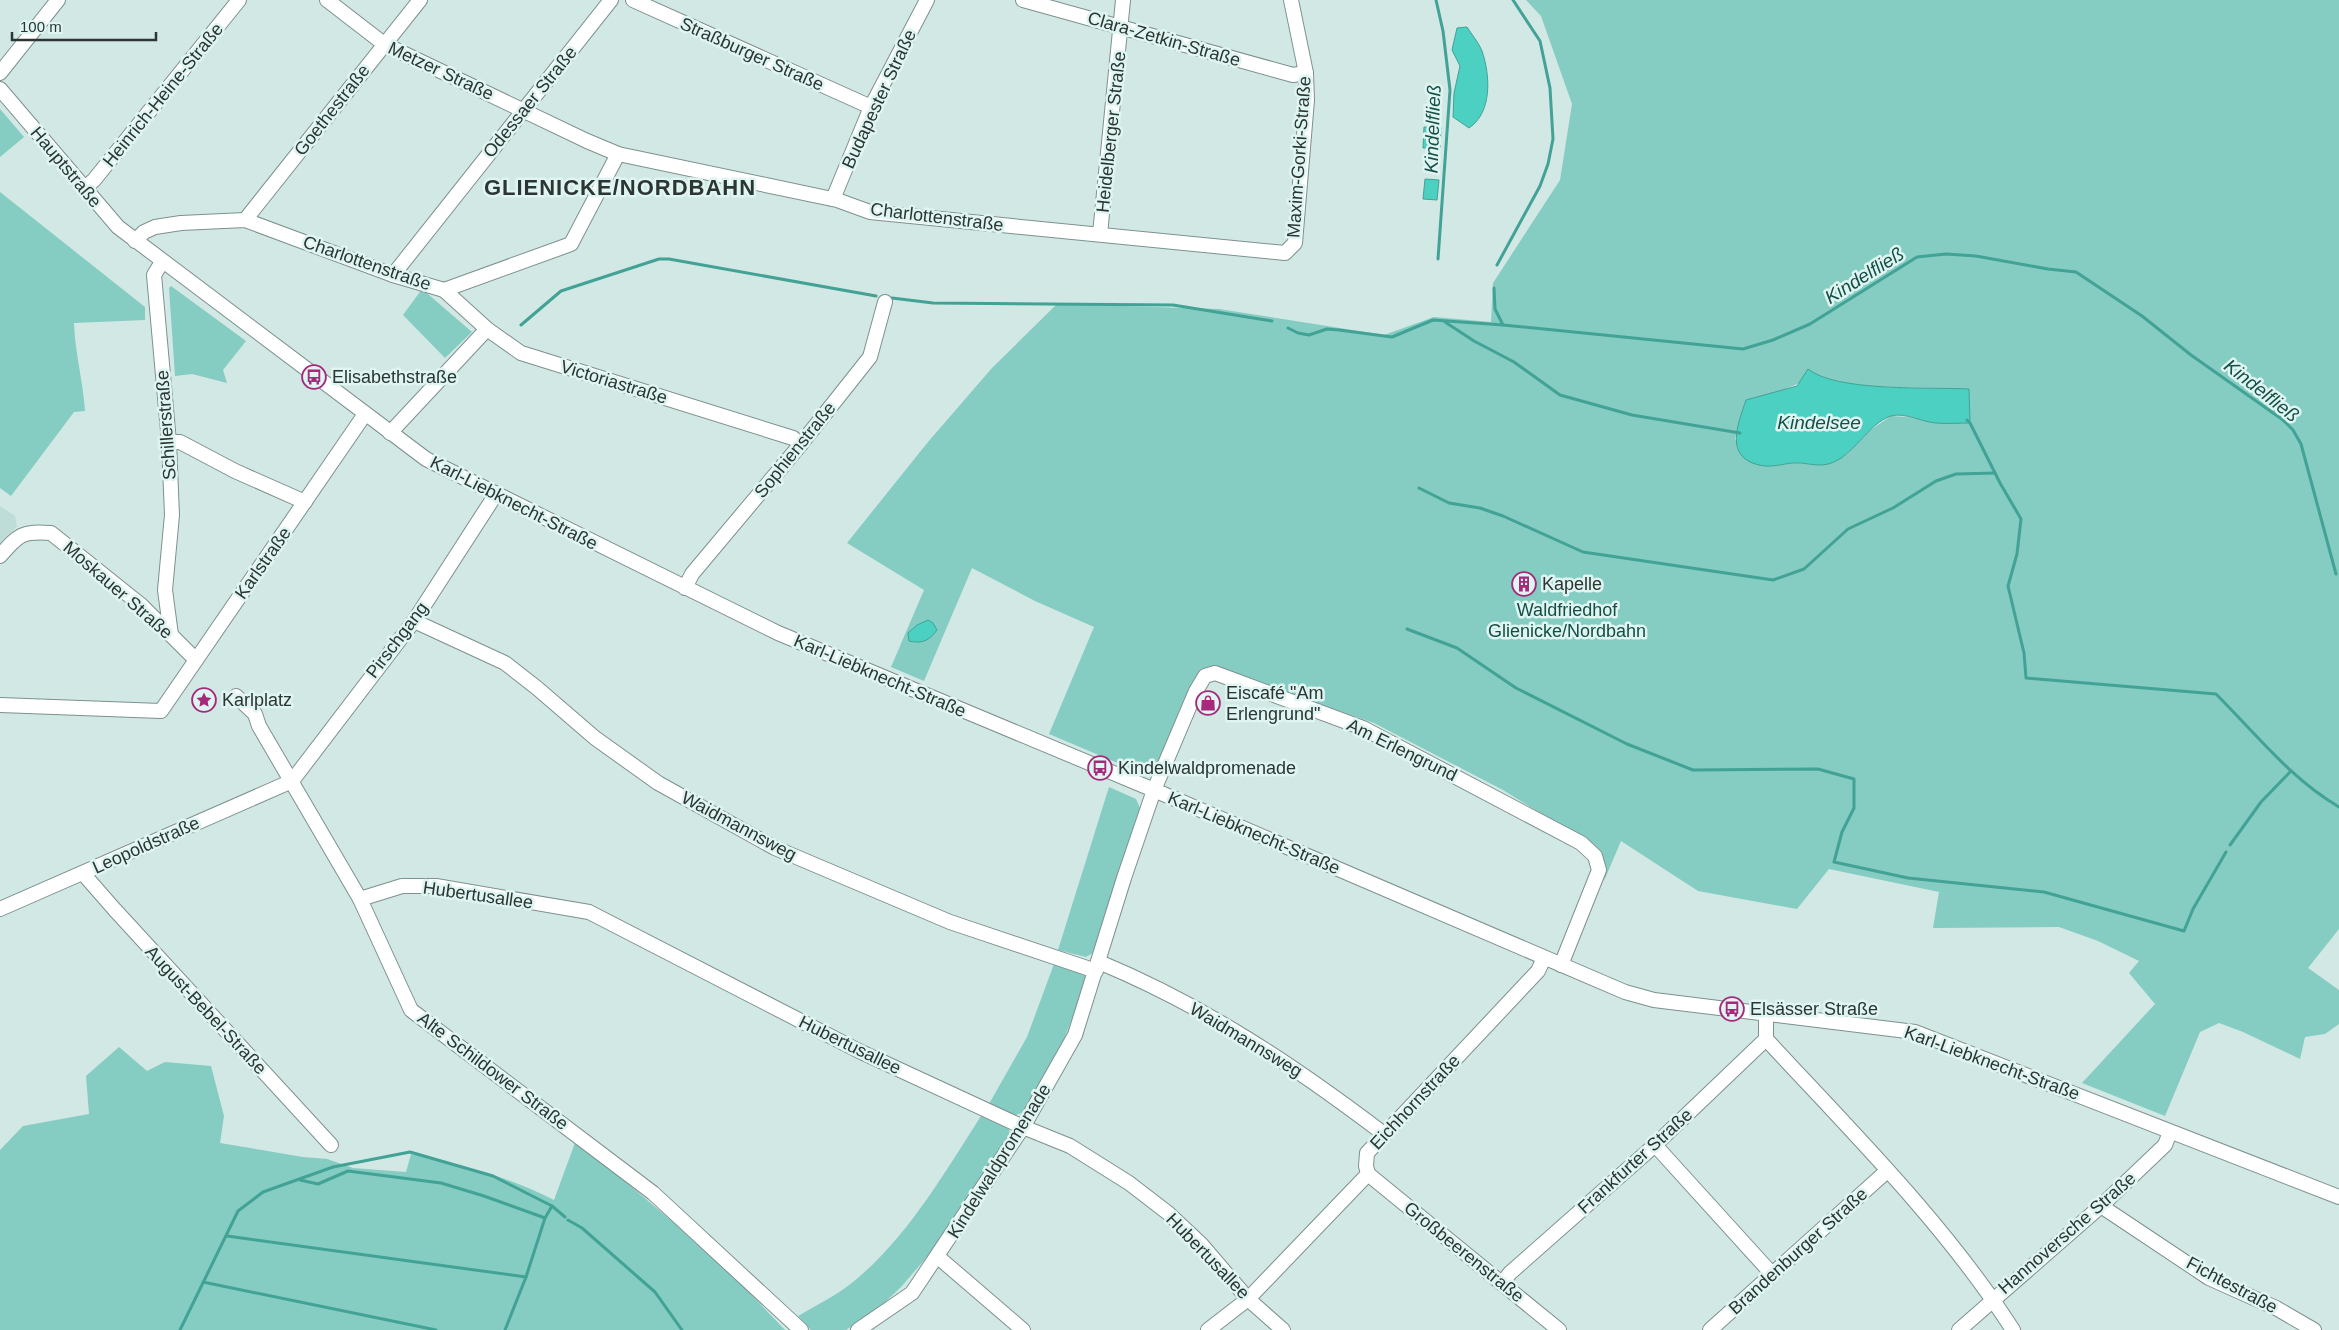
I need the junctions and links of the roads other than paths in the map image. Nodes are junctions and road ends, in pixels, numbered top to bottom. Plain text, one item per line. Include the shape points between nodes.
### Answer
1 (58, 0) edge
2 (327, 0) edge
3 (420, 0) edge
4 (611, 0) edge
5 (633, 0) edge
6 (927, 0) edge
7 (1023, 0) edge
8 (1123, 0) edge
9 (1291, 0) edge
10 (233, 2) edge
11 (1122, 27) junction
12 (384, 44) junction
13 (0, 72) edge
14 (1306, 73) junction
15 (0, 89) edge
16 (871, 107) junction
17 (523, 109) junction
18 (618, 154) junction
19 (85, 188) junction
20 (833, 199) junction
21 (245, 220) junction
22 (1100, 234) junction
23 (135, 241) junction
24 (1285, 252) joint
25 (162, 262) junction
26 (393, 275) junction
27 (444, 290) junction
28 (884, 302) dead end
29 (487, 329) junction
30 (364, 414) junction
31 (390, 433) junction
32 (169, 442) junction
33 (801, 444) junction
34 (496, 494) junction
35 (305, 502) junction
36 (0, 556) edge
37 (685, 588) junction
38 (165, 590) junction
39 (141, 605) junction
40 (414, 621) junction
41 (171, 635) junction
42 (196, 660) junction
43 (236, 696) dead end
44 (0, 705) edge
45 (292, 781) junction
46 (1154, 790) junction
47 (84, 872) junction
48 (360, 899) junction
49 (0, 909) edge
50 (1544, 958) junction
51 (1561, 965) junction
52 (1097, 967) junction
53 (1766, 1014) junction
54 (1766, 1039) junction
55 (1023, 1127) junction
56 (2170, 1132) junction
57 (1384, 1134) junction
58 (331, 1145) dead end
59 (1655, 1145) junction
60 (1887, 1171) junction
61 (1368, 1174) junction
62 (2339, 1197) edge
63 (2101, 1206) junction
64 (938, 1257) junction
65 (1772, 1274) junction
66 (1503, 1282) junction
67 (1993, 1298) junction
68 (1248, 1299) junction
69 (801, 1330) edge
70 (858, 1330) edge
71 (1023, 1330) edge
72 (1208, 1330) edge
73 (1283, 1330) edge
74 (1559, 1330) edge
75 (1710, 1330) edge
76 (1959, 1330) edge
77 (2013, 1330) edge
78 (2314, 1330) edge

1 - 13 street
2 - 12 street, Metzer Straße
3 - 12 street, Goethestraße
4 - 17 street, Odessaer Straße
5 - 16 street, Straßburger Straße
6 - 16 street, Budapester Straße
7 - 11 street, Clara-Zetkin-Straße
8 - 11 street, Heidelberger Straße
9 - 14 street, Maxim-Gorki-Straße
10 - 19 street, Heinrich-Heine-Straße
11 - 14 street, Clara-Zetkin-Straße via 1293,75
11 - 22 street, Heidelberger Straße
12 - 17 street, Metzer Straße
12 - 21 street, Goethestraße
14 - 24 street, Maxim-Gorki-Straße via 1307,100 1294,243
15 - 19 street, Hauptstraße
16 - 20 street, Budapester Straße
17 - 18 street, Metzer Straße
17 - 26 street, Odessaer Straße
18 - 20 street, Charlottenstraße
18 - 27 street, Charlottenstraße via 571,244
19 - 23 street, Hauptstraße via 110,219
20 - 22 street, Charlottenstraße via 870,212
21 - 23 street, Charlottenstraße via 156,227
21 - 26 street, Charlottenstraße
22 - 24 street, Charlottenstraße
23 - 25 street, Karl-Liebknecht-Straße
25 - 30 street, Karl-Liebknecht-Straße
25 - 32 street, Schillerstraße via 154,275
26 - 27 street, Charlottenstraße
27 - 29 street, Victoriastraße
28 - 33 street, Sophienstraße via 870,357
29 - 31 street
29 - 33 street, Victoriastraße via 521,354 793,438
30 - 31 street, Karl-Liebknecht-Straße
30 - 35 street, Karlstraße
31 - 34 street, Karl-Liebknecht-Straße via 426,459
32 - 35 street via 180,442
32 - 38 street, Schillerstraße via 172,515
33 - 37 street, Sophienstraße via 692,574
34 - 37 street, Karl-Liebknecht-Straße
34 - 40 street, Pirschgang
35 - 42 street, Karlstraße
36 - 39 street, Moskauer Straße via 20,534 51,533
37 - 46 street, Karl-Liebknecht-Straße via 778,633
38 - 39 street via 151,602
38 - 41 street, Schillerstraße
39 - 41 street, Moskauer Straße
40 - 45 street, Pirschgang
40 - 52 street, Waidmannsweg via 504,663 595,738 658,783 775,848 950,922
41 - 42 street, Moskauer Straße
42 - 44 street, Karlstraße via 161,711
43 - 45 street, Alte Schildower Straße via 255,714
45 - 47 street, Leopoldstraße
45 - 48 street, Alte Schildower Straße
46 - 50 street, Karl-Liebknecht-Straße
46 - 51 street, Am Erlengrund via 1196,691 1202,679 1210,674 1363,728 1581,843 1595,856 1599,870
46 - 52 street, Kindelwaldpromenade
47 - 49 street, Leopoldstraße
47 - 58 street, August-Bebel-Straße
48 - 55 street, Hubertusallee via 402,886 436,886 589,912 859,1051
48 - 69 street, Alte Schildower Straße via 411,1010 653,1193
50 - 51 street, Karl-Liebknecht-Straße
50 - 57 street, Eichhornstraße via 1538,970
51 - 53 street, Karl-Liebknecht-Straße via 1638,997
52 - 55 street, Kindelwaldpromenade via 1071,1044
52 - 57 street, Waidmannsweg via 1146,982 1228,1025 1316,1082
53 - 54 street
53 - 56 street, Karl-Liebknecht-Straße via 1915,1032
54 - 59 street, Frankfurter Straße
54 - 60 street
55 - 64 street, Kindelwaldpromenade
55 - 68 street, Hubertusallee via 1070,1146 1129,1183 1201,1244
56 - 62 street, Karl-Liebknecht-Straße
56 - 63 street, Hannoversche Straße via 2166,1145
57 - 61 street, Eichhornstraße via 1368,1153
59 - 65 street
59 - 66 street, Frankfurter Straße
60 - 65 street, Brandenburger Straße
60 - 67 street via 1945,1236
61 - 66 street, Großbeerenstraße
61 - 68 street, Eichhornstraße
63 - 67 street, Hannoversche Straße
63 - 78 street, Fichtestraße via 2209,1278 2276,1308
64 - 70 street, Kindelwaldpromenade via 912,1293
64 - 71 street
65 - 75 street, Brandenburger Straße
66 - 74 street, Großbeerenstraße
67 - 76 street, Hannoversche Straße
67 - 77 street
68 - 72 street, Eichhornstraße
68 - 73 street, Hubertusallee

